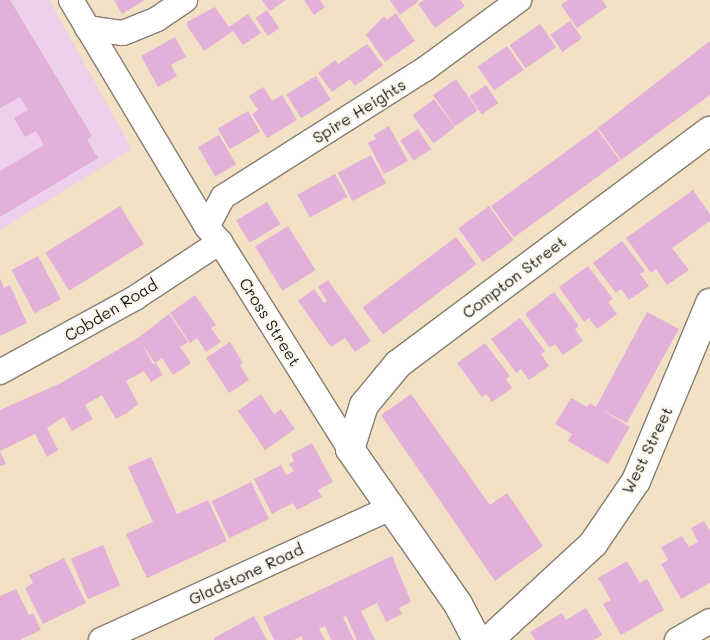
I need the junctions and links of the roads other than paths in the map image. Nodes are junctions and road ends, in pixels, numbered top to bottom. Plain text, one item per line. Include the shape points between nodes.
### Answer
1 (71, 0) edge
2 (186, 0) edge
3 (518, 0) edge
4 (87, 28) junction
5 (710, 131) edge
6 (213, 235) junction
7 (710, 303) edge
8 (0, 372) edge
9 (350, 449) junction
10 (390, 508) junction
11 (710, 621) edge
12 (101, 640) edge
13 (477, 640) edge
14 (489, 640) edge
15 (676, 640) edge

1 - 4 street, Cross Street
2 - 4 street via 157,19 123,33
3 - 6 street, Spire Heights via 425,69 223,197
4 - 6 street, Cross Street
5 - 9 street, Compton Street via 398,364 364,405
6 - 8 street, Cobden Road via 135,298
6 - 9 street, Cross Street
7 - 14 street, West Street via 636,481 593,544
9 - 10 street, Cross Street
10 - 12 street, Gladstone Road
10 - 13 street, Cross Street via 458,604
11 - 15 street

